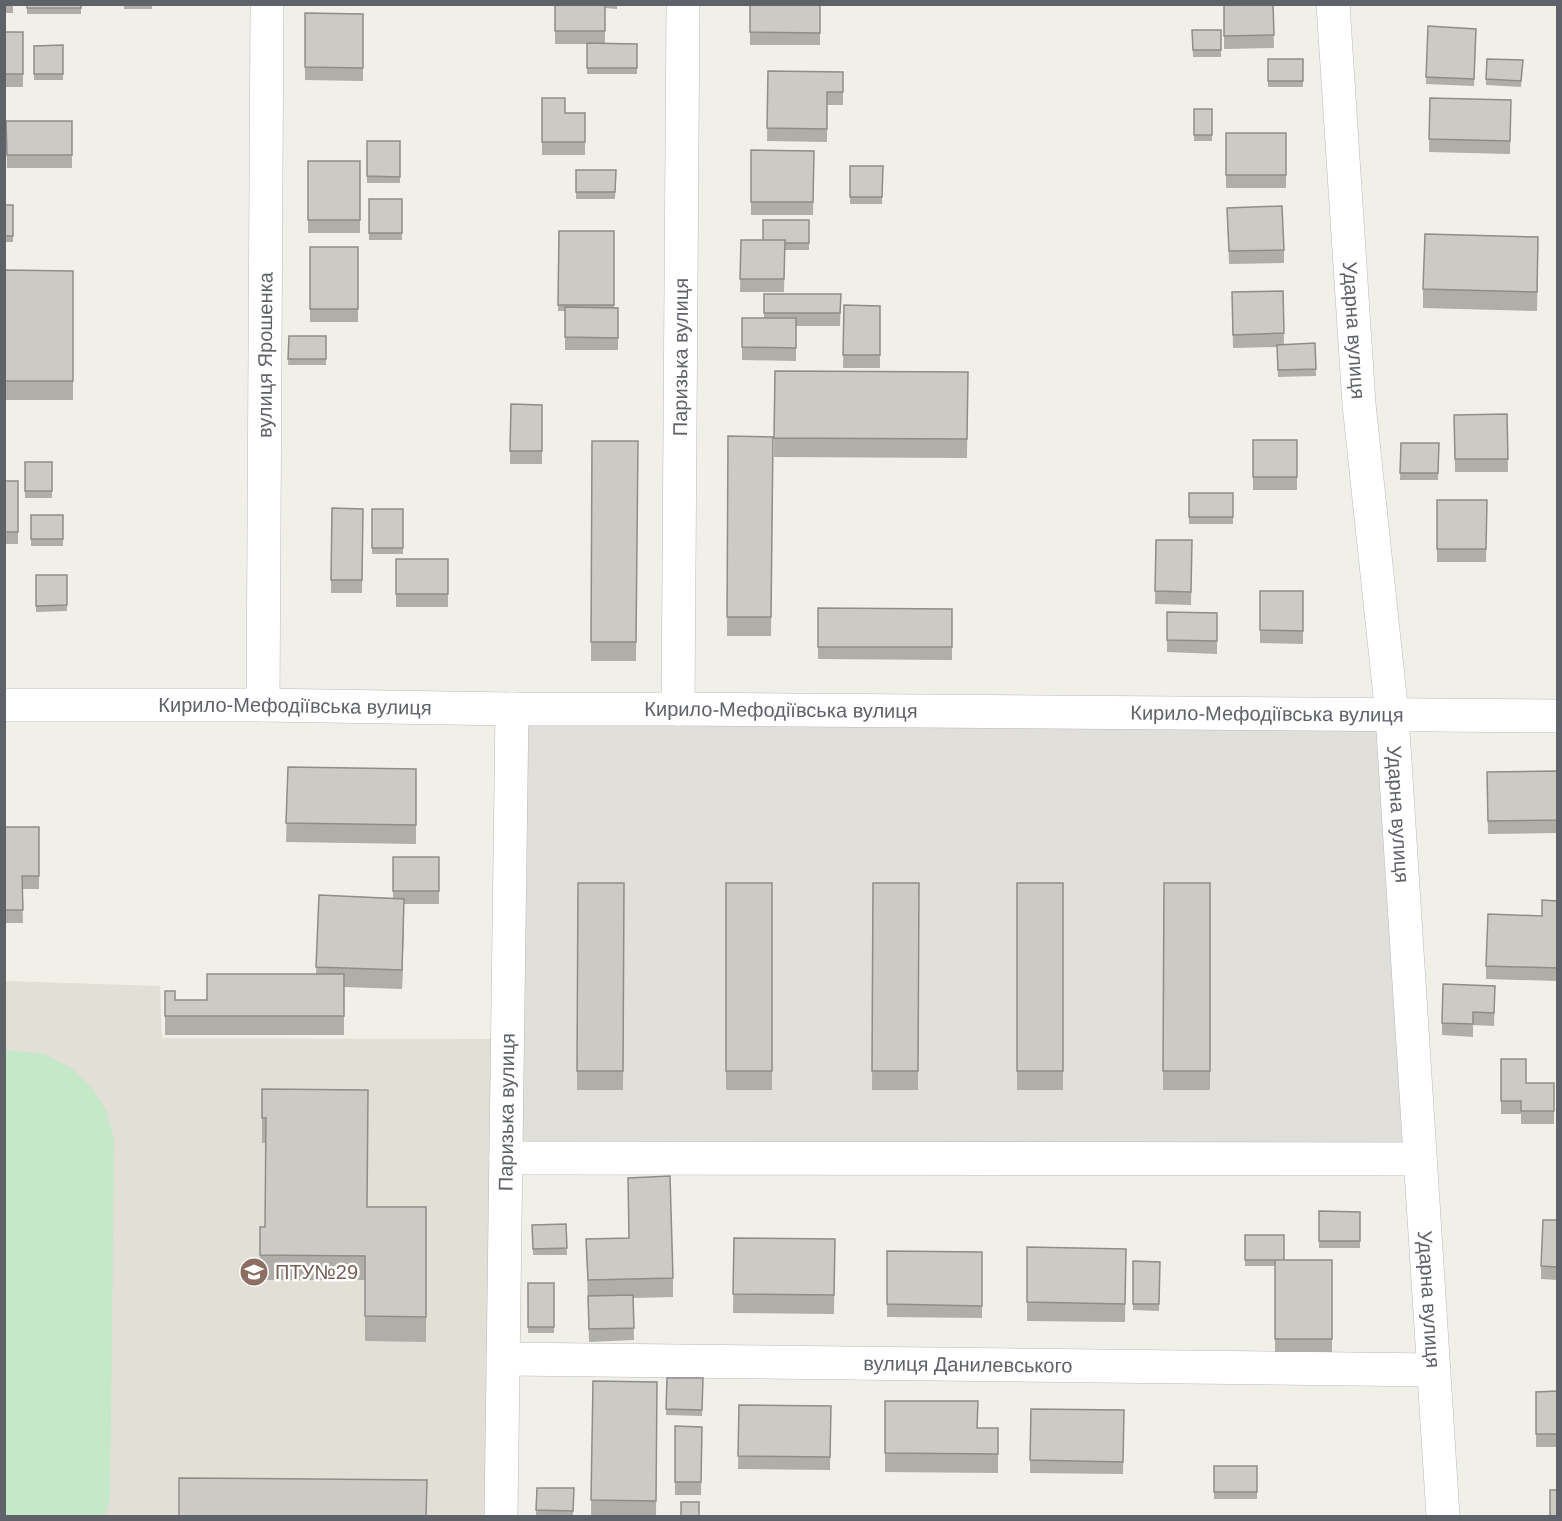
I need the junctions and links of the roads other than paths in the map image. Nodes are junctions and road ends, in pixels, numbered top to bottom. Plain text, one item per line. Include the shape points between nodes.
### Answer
1 (267, 4) edge
2 (683, 4) edge
3 (1333, 4) edge
4 (4, 705) edge
5 (263, 705) junction
6 (512, 708) junction
7 (678, 708) junction
8 (1392, 715) junction
9 (1557, 716) edge
10 (506, 1158) junction
11 (1420, 1159) junction
12 (503, 1359) junction
13 (1434, 1370) junction
14 (501, 1516) edge
15 (1443, 1516) edge

1 - 5 street, вулиця Ярошенка
2 - 7 street, Паризька вулиця
3 - 8 street, Ударна вулиця via 1359,404
4 - 5 street, Кирило-Мефодіївська вулиця
5 - 6 street, Кирило-Мефодіївська вулиця
6 - 7 street, Кирило-Мефодіївська вулиця
6 - 10 street, Паризька вулиця
7 - 8 street, Кирило-Мефодіївська вулиця
8 - 9 street, Кирило-Мефодіївська вулиця
8 - 11 street, Ударна вулиця
10 - 11 street
10 - 12 street, Паризька вулиця
11 - 13 street, Ударна вулиця
12 - 13 street, вулиця Данилевського
12 - 14 street, Паризька вулиця
13 - 15 street, Ударна вулиця

